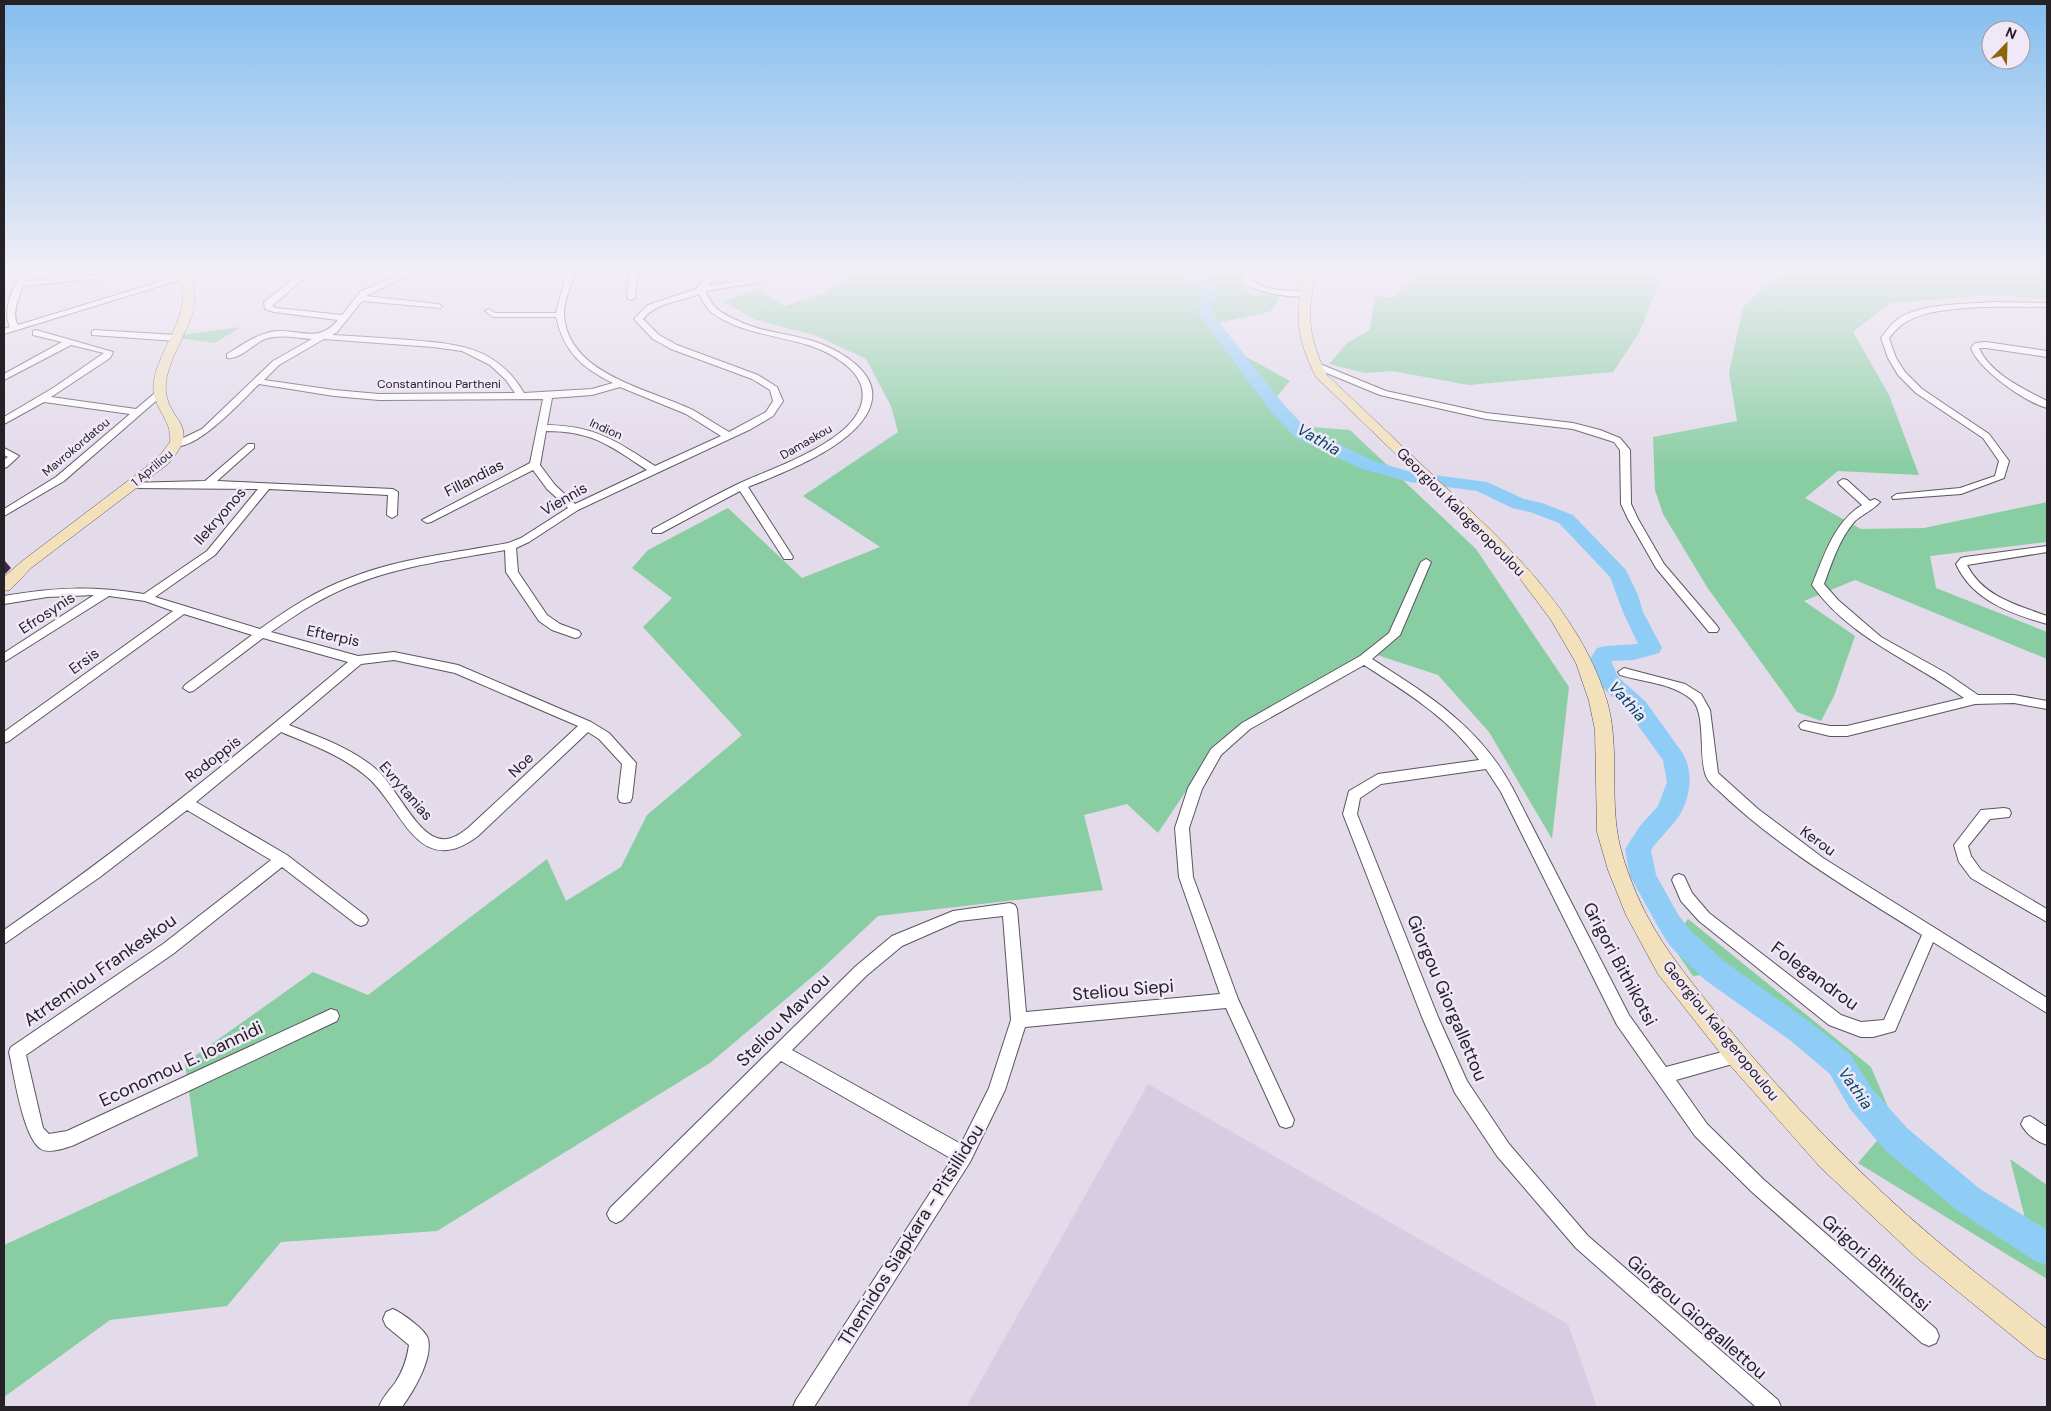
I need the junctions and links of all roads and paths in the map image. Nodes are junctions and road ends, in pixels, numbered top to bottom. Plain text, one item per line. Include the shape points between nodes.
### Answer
1 (50, 337) edge
2 (157, 337) edge
3 (264, 337) edge
4 (318, 337) edge
5 (322, 337) junction
6 (566, 337) edge
7 (656, 337) edge
8 (785, 337) edge
9 (1303, 337) edge
10 (1886, 337) edge
11 (176, 338) joint
12 (69, 342) junction
13 (2047, 354) edge
14 (230, 356) dead end
15 (1316, 365) junction
16 (4, 377) edge
17 (256, 381) junction
18 (621, 384) junction
19 (159, 394) junction
20 (548, 396) junction
21 (522, 397) junction
22 (45, 399) junction
23 (2047, 405) edge
24 (138, 412) junction
25 (4, 421) edge
26 (541, 428) junction
27 (728, 436) junction
28 (178, 444) junction
29 (251, 446) dead end
30 (7, 452) edge
31 (4, 465) edge
32 (535, 465) junction
33 (654, 470) junction
34 (1843, 482) dead end
35 (133, 484) junction
36 (208, 484) junction
37 (266, 486) junction
38 (742, 486) junction
39 (1898, 497) dead end
40 (574, 508) junction
41 (4, 513) edge
42 (392, 515) dead end
43 (427, 520) dead end
44 (657, 531) dead end
45 (510, 546) junction
46 (2047, 549) edge
47 (788, 557) dead end
48 (1426, 562) dead end
49 (4, 586) edge
50 (107, 592) junction
51 (146, 598) junction
52 (4, 600) edge
53 (184, 610) junction
54 (2047, 620) edge
55 (1713, 629) dead end
56 (575, 634) dead end
57 (262, 635) junction
58 (4, 658) edge
59 (1364, 659) junction
60 (358, 660) junction
61 (1624, 672) dead end
62 (189, 688) dead end
63 (1975, 700) junction
64 (2047, 705) edge
65 (587, 725) junction
66 (281, 726) junction
67 (1806, 726) dead end
68 (4, 738) edge
69 (1490, 763) junction
70 (626, 798) dead end
71 (185, 802) junction
72 (2004, 813) dead end
73 (478, 828) joint
74 (282, 859) junction
75 (1679, 880) dead end
76 (1010, 909) joint
77 (2047, 916) edge
78 (361, 920) dead end
79 (1930, 933) junction
80 (4, 938) edge
81 (1230, 1000) junction
82 (2047, 1006) edge
83 (331, 1016) dead end
84 (1019, 1020) junction
85 (780, 1052) junction
86 (1737, 1056) junction
87 (1662, 1076) junction
88 (1286, 1120) dead end
89 (2030, 1124) dead end
90 (2047, 1137) edge
91 (46, 1143) joint
92 (964, 1156) junction
93 (616, 1214) dead end
94 (393, 1319) dead end
95 (1929, 1336) dead end
96 (2047, 1346) edge
97 (1762, 1404) edge
98 (389, 1407) edge
99 (803, 1407) edge

1 - 12 street
2 - 11 street
3 - 14 street
4 - 5 street
5 - 17 street via 276,363
5 - 21 street via 469,350 504,371
6 - 18 street via 568,344 590,367
7 - 27 street, Viennis via 674,347 755,377 774,389 778,401 770,414
8 - 38 street, Damaskou via 813,344 854,367 864,379 870,395 864,413 844,434 785,469
9 - 15 street, Georgiou Kalogeropoulou
10 - 39 street via 1901,373 1919,391 1986,436 2004,461 1999,478 1961,491
11 - 19 street via 162,372
12 - 16 street
12 - 22 street via 109,352
13 - 23 street via 1986,345 1975,348 1994,372
15 - 55 street via 1392,395 1486,416 1573,426 1617,440 1625,450 1626,504 1633,519 1660,566
15 - 86 street, Georgiou Kalogeropoulou via 1331,387 1520,569 1557,617 1584,663 1598,701 1604,730 1607,832 1636,916 1666,967
17 - 21 street, Constantinou Partheni via 379,397
17 - 28 street via 205,431
18 - 20 street, Constantinou Partheni via 592,392
18 - 27 street via 690,413
19 - 24 street, Mavrokordatou
19 - 28 street, 1 Apriliou via 179,436
20 - 21 street, Constantinou Partheni
20 - 26 street
22 - 24 street
22 - 25 street
24 - 41 street, Mavrokordatou via 60,479
26 - 32 street
26 - 33 street, Indion via 587,432 605,439
27 - 33 street, Viennis
28 - 35 street, 1 Apriliou via 163,461
29 - 36 street
30 - 31 street via 14,456
32 - 40 street via 551,487
32 - 43 street, Fillandias
33 - 40 street, Viennis
34 - 63 street via 1872,504 1860,510 1842,528 1818,585 1877,640 1942,676
35 - 36 street
35 - 49 street, 1 Apriliou via 26,565
36 - 37 street
37 - 42 street, Ilekryonos via 393,492
37 - 51 street, Ilekryonos via 211,553
38 - 44 street, Damaskou
38 - 47 street
40 - 45 street, Viennis
45 - 56 street via 512,572 543,618
45 - 57 street, Viennis via 390,568 354,580 320,596
46 - 54 street via 1965,560 1961,564 1965,576 1986,594
48 - 59 street via 1394,635
50 - 51 street, Efterpis
50 - 52 street, Efterpis via 46,592
50 - 58 street, Efrosynis
51 - 53 street, Efterpis
53 - 57 street, Efterpis
53 - 68 street, Ersis
57 - 60 street, Efterpis
57 - 62 street, Viennis
59 - 69 street, Grigori Bithikotsi via 1427,700 1461,729
59 - 81 street via 1246,726 1216,752 1195,788 1182,828 1186,877
60 - 65 street, Efterpis via 394,656 458,669
60 - 66 street, Rodoppis
61 - 79 street, Kerou via 1681,687 1697,697 1704,710 1712,775 1722,786 1818,862
63 - 64 street via 2014,698
63 - 67 street via 1846,731
65 - 70 street, Efterpis via 604,736 629,763
65 - 73 street, Noe
66 - 71 street, Rodoppis
66 - 73 street, Evrytanias via 346,754 372,773 416,829 432,843 448,845 462,841
69 - 87 street, Grigori Bithikotsi via 1623,1020
69 - 97 street, Giorgou Giorgallettou via 1378,779 1354,796 1350,814 1430,1017 1460,1087 1503,1150 1576,1235
71 - 74 street
71 - 80 street, Rodoppis via 85,881
72 - 77 street via 1986,814 1961,844 1964,858 1976,874
74 - 78 street
74 - 91 street, Atrtemiou Frankeskou via 168,949 17,1052 36,1132
75 - 79 street, Folegandrou via 1686,897 1704,917 1835,1020 1850,1028 1869,1031 1889,1026
76 - 84 street, Themidos Siapkara - Pitsillidou
76 - 85 street, Steliou Mavrou via 958,915 897,941 861,971
79 - 82 street, Kerou
81 - 84 street, Steliou Siepi
81 - 88 street
83 - 91 street, Economou E. Ioannidi via 68,1139
84 - 92 street, Themidos Siapkara - Pitsillidou via 997,1090
85 - 92 street
85 - 93 street, Steliou Mavrou
86 - 87 street
86 - 96 street, Georgiou Kalogeropoulou via 1830,1159 1926,1249
87 - 95 street, Grigori Bithikotsi via 1701,1130 1758,1186
89 - 90 street
92 - 99 street, Themidos Siapkara - Pitsillidou
94 - 98 street via 419,1341 417,1364 405,1388

